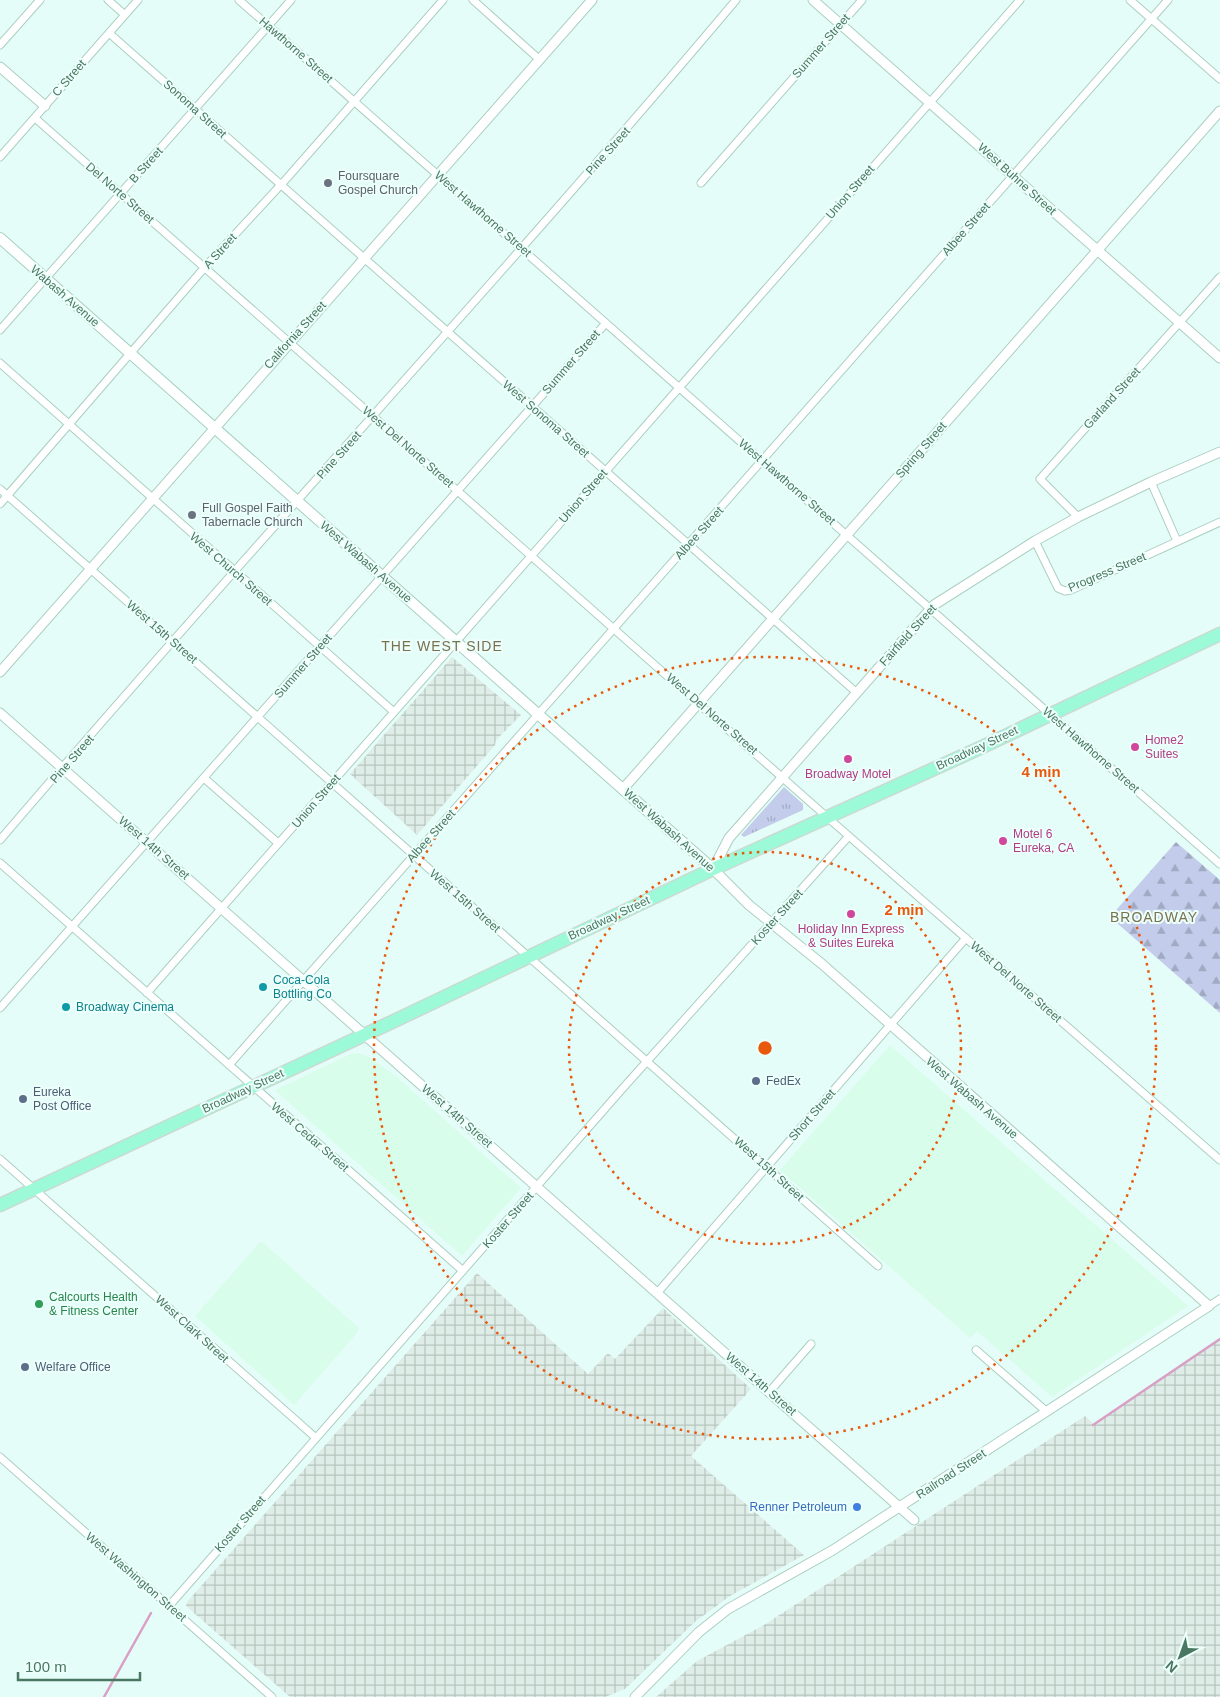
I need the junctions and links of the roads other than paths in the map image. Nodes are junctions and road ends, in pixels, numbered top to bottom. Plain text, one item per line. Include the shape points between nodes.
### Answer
1 (40, 0) edge
2 (108, 0) edge
3 (138, 0) edge
4 (239, 0) edge
5 (291, 0) edge
6 (443, 0) edge
7 (473, 0) edge
8 (592, 0) edge
9 (736, 0) edge
10 (814, 0) edge
11 (862, 0) edge
12 (1020, 0) edge
13 (1130, 0) edge
14 (1168, 0) edge
15 (125, 15) junction
16 (1152, 18) junction
17 (841, 24) junction
18 (268, 26) junction
19 (109, 33) junction
20 (0, 45) edge
21 (540, 60) junction
22 (0, 67) edge
23 (1220, 79) edge
24 (354, 100) junction
25 (930, 102) junction
26 (45, 106) junction
27 (195, 110) junction
28 (1220, 111) edge
29 (35, 118) junction
30 (0, 157) edge
31 (438, 174) junction
32 (1012, 176) junction
33 (701, 183) dead end
34 (281, 185) junction
35 (121, 193) junction
36 (0, 238) edge
37 (521, 247) junction
38 (1097, 250) junction
39 (364, 258) junction
40 (205, 268) junction
41 (1220, 277) edge
42 (45, 279) junction
43 (606, 322) junction
44 (1179, 322) junction
45 (0, 330) edge
46 (447, 331) junction
47 (290, 342) junction
48 (130, 354) junction
49 (1220, 358) edge
50 (0, 363) edge
51 (679, 387) junction
52 (532, 406) junction
53 (374, 416) junction
54 (69, 425) junction
55 (215, 429) junction
56 (1220, 452) edge
57 (762, 460) junction
58 (605, 470) junction
59 (1151, 482) junction
60 (0, 489) edge
61 (458, 490) junction
62 (7, 496) junction
63 (152, 499) junction
64 (298, 502) junction
65 (0, 504) edge
66 (1078, 517) junction
67 (1220, 522) edge
68 (847, 534) junction
69 (1035, 541) junction
70 (1177, 541) junction
71 (688, 544) junction
72 (531, 555) junction
73 (90, 569) junction
74 (236, 572) junction
75 (382, 576) junction
76 (931, 607) junction
77 (773, 619) junction
78 (614, 628) junction
79 (1220, 634) edge
80 (456, 640) junction
81 (174, 643) junction
82 (320, 647) junction
83 (0, 672) edge
84 (857, 693) junction
85 (699, 703) junction
86 (394, 712) junction
87 (0, 713) edge
88 (539, 714) junction
89 (1049, 714) junction
90 (258, 717) junction
91 (63, 768) junction
92 (784, 777) junction
93 (204, 778) junction
94 (332, 783) junction
95 (623, 789) junction
96 (827, 817) junction
97 (849, 836) junction
98 (0, 840) edge
99 (147, 841) junction
100 (278, 844) junction
101 (414, 855) junction
102 (0, 863) edge
103 (1220, 864) edge
104 (713, 869) junction
105 (222, 908) junction
106 (772, 922) junction
107 (72, 927) junction
108 (966, 938) junction
109 (529, 956) junction
110 (303, 981) junction
111 (147, 993) junction
112 (0, 1008) edge
113 (890, 1025) junction
114 (365, 1035) junction
115 (648, 1062) junction
116 (229, 1065) junction
117 (252, 1086) junction
118 (0, 1159) edge
119 (1220, 1160) edge
120 (766, 1167) junction
121 (536, 1186) junction
122 (35, 1188) junction
123 (0, 1205) edge
124 (878, 1266) dead end
125 (463, 1271) junction
126 (658, 1292) junction
127 (1220, 1298) edge
128 (1209, 1306) junction
129 (811, 1344) dead end
130 (976, 1350) dead end
131 (770, 1391) junction
132 (1047, 1412) junction
133 (316, 1438) junction
134 (0, 1457) edge
135 (900, 1507) junction
136 (914, 1520) dead end
137 (169, 1606) junction
138 (272, 1697) edge
139 (635, 1697) edge

1 - 20 street
2 - 15 street
3 - 15 street, C Street
4 - 18 street, Hawthorne Street
5 - 18 street, B Street
6 - 24 street, A Street
7 - 21 street
8 - 21 street, California Street
9 - 37 street, Pine Street via 632,124
10 - 17 street, West Buhne Street
11 - 17 street, Summer Street
12 - 25 street, Union Street
13 - 16 street
14 - 16 street, Albee Street
15 - 19 street, C Street
16 - 23 street
16 - 32 street, Albee Street
17 - 25 street, West Buhne Street
17 - 33 street, Summer Street
18 - 24 street, Hawthorne Street
18 - 27 street, B Street
19 - 26 street, C Street
19 - 27 street, Sonoma Street
21 - 31 street, California Street
22 - 26 street
24 - 31 street, West Hawthorne Street
24 - 34 street, A Street
25 - 32 street, West Buhne Street
25 - 51 street, Union Street
26 - 29 street, C Street
27 - 34 street, Sonoma Street
27 - 35 street, B Street
28 - 38 street, Spring Street
29 - 30 street, C Street
29 - 35 street, Del Norte Street
31 - 37 street, West Hawthorne Street
31 - 39 street, California Street
32 - 38 street, West Buhne Street
32 - 57 street, Albee Street
34 - 39 street, West Sonoma Street
34 - 40 street, A Street
35 - 40 street, Del Norte Street
35 - 42 street, B Street
36 - 42 main road, Wabash Avenue
37 - 43 street, West Hawthorne Street
37 - 46 street, Pine Street
38 - 44 street, West Buhne Street
38 - 68 street, Spring Street
39 - 46 street, West Sonoma Street
39 - 47 street, California Street
40 - 47 street, West Del Norte Street
40 - 48 street, A Street
41 - 44 street, Garland Street
42 - 45 street, B Street
42 - 48 main road, Wabash Avenue
43 - 51 street, West Hawthorne Street
43 - 52 street, Summer Street
44 - 49 street, West Buhne Street
44 - 66 street, Garland Street via 1040,479
46 - 52 street, West Sonoma Street
46 - 53 street, Pine Street
47 - 53 street, West Del Norte Street
47 - 55 street, California Street
48 - 54 street, A Street
48 - 55 main road, West Wabash Avenue
50 - 54 street, West Church Street
51 - 57 street, West Hawthorne Street
51 - 58 street, Union Street
52 - 58 street, West Sonoma Street
52 - 61 street, Summer Street
53 - 61 street, West Del Norte Street
53 - 64 street, Pine Street
54 - 62 street, A Street
54 - 63 street, West Church Street
55 - 63 street, California Street
55 - 64 main road, West Wabash Avenue
56 - 59 street, Fairfield Street
57 - 68 street, West Hawthorne Street
57 - 71 street, Albee Street
58 - 71 street, West Sonoma Street
58 - 72 street, Union Street
59 - 66 street, Fairfield Street
59 - 70 street
60 - 62 street, West 15th Street
61 - 72 street, West Del Norte Street
61 - 75 street, Summer Street
62 - 65 street, A Street
62 - 73 street, West 15th Street
63 - 73 street, California Street
63 - 74 street, West Church Street
64 - 74 street, Pine Street
64 - 75 main road, West Wabash Avenue
66 - 69 street, Fairfield Street
67 - 70 street, Progress Street
68 - 76 street, West Hawthorne Street
68 - 77 street, Spring Street
69 - 70 street, Progress Street via 1058,588 1065,591
69 - 76 street, Fairfield Street
71 - 77 street, West Sonoma Street
71 - 78 street, Albee Street
72 - 78 street, West Del Norte Street
72 - 80 street, Union Street
73 - 81 street, West 15th Street
73 - 83 street, California Street
74 - 81 street, Pine Street
74 - 82 street, West Church Street
75 - 80 main road, West Wabash Avenue
75 - 82 street, Summer Street
76 - 84 street, Fairfield Street
76 - 89 street, West Hawthorne Street
77 - 84 street, West Sonoma Street
77 - 85 street, Spring Street
78 - 85 street, West Del Norte Street
78 - 88 street, Albee Street
79 - 89 highway, Broadway Street
80 - 86 street, Union Street
80 - 88 main road, West Wabash Avenue
81 - 90 street, West 15th Street
81 - 91 street, Pine Street
82 - 86 street, West Church Street
82 - 90 street, Summer Street
84 - 92 street, Fairfield Street
85 - 92 street, West Del Norte Street
85 - 95 street, Spring Street
86 - 94 street, Union Street
87 - 91 street, West 14th Street
88 - 95 main road, West Wabash Avenue
88 - 101 street, Albee Street
89 - 96 highway, Broadway Street
89 - 103 street, West Hawthorne Street
90 - 93 street, Summer Street
90 - 94 street, West 15th Street
91 - 98 street, Pine Street
91 - 99 street, West 14th Street
92 - 96 street, West Del Norte Street
92 - 104 street, Fairfield Street via 729,838
93 - 99 street, Summer Street
93 - 100 street
94 - 100 street, Union Street
94 - 101 street, West 15th Street
95 - 104 main road, West Wabash Avenue
96 - 97 street, West Del Norte Street
96 - 104 highway, Broadway Street
97 - 106 street, Koster Street
97 - 108 street, West Del Norte Street
99 - 105 street, West 14th Street
99 - 107 street, Summer Street
100 - 105 street, Union Street
101 - 109 street, West 15th Street
101 - 110 street, Albee Street
102 - 107 street, West Cedar Street
104 - 106 street, West Wabash Avenue via 749,905
104 - 109 highway, Broadway Street
105 - 110 street, West 14th Street
105 - 111 street, Union Street
106 - 113 street, West Wabash Avenue
106 - 115 street, Koster Street
107 - 111 street, West Cedar Street
107 - 112 street, Summer Street
108 - 113 street, Short Street
108 - 119 street, West Del Norte Street
109 - 114 highway, Broadway Street
109 - 115 street, West 15th Street
110 - 114 street, West 14th Street
110 - 116 street, Albee Street
111 - 116 street, West Cedar Street
113 - 120 street, Short Street
113 - 128 street, West Wabash Avenue
114 - 117 highway, Broadway Street
114 - 121 street, West 14th Street
115 - 120 street, West 15th Street
115 - 121 street, Koster Street
116 - 117 street, West Cedar Street
117 - 122 highway, Broadway Street
117 - 125 street, West Cedar Street
118 - 122 street, West Clark Street
120 - 124 street, West 15th Street
120 - 126 street, Short Street
121 - 125 street, Koster Street
121 - 126 street, West 14th Street
122 - 123 highway, Broadway Street
122 - 133 street, West Clark Street
125 - 133 street, Koster Street
126 - 131 street, West 14th Street
127 - 128 street, Railroad Street
128 - 132 street, Railroad Street
129 - 131 street
130 - 132 street
131 - 135 street, West 14th Street
132 - 135 street, Railroad Street
133 - 137 street, Koster Street
134 - 137 street, West Washington Street
135 - 136 street, West 14th Street
135 - 139 street, Railroad Street via 807,1566 728,1609
137 - 138 street, West Washington Street

